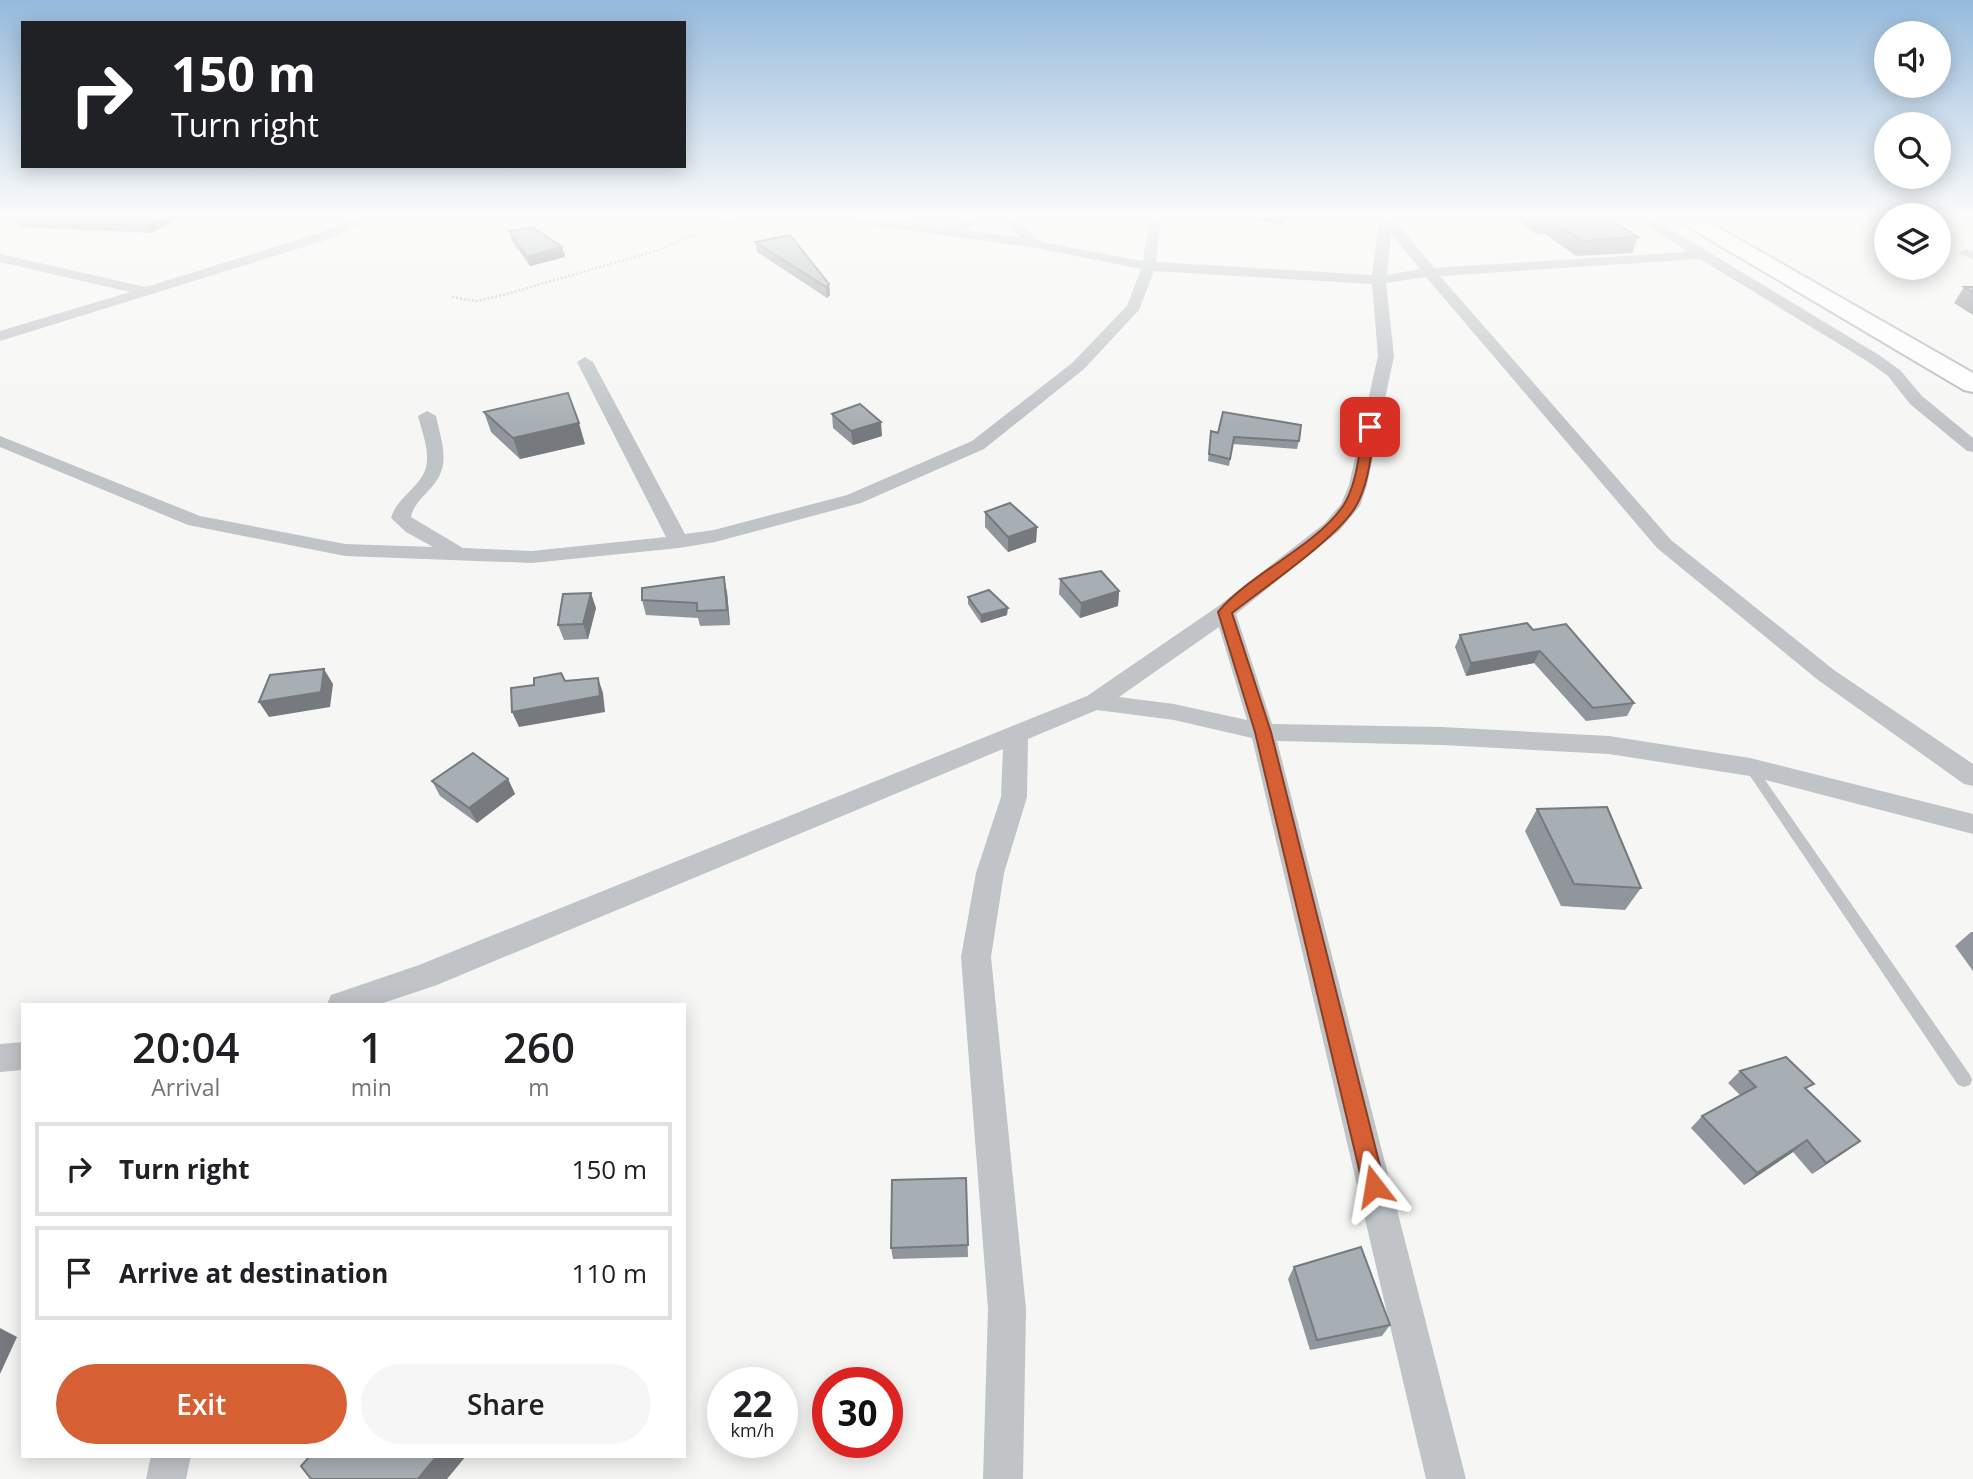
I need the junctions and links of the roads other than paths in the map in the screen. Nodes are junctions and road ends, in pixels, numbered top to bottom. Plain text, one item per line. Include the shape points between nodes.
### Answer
1 (118, 285) edge
2 (171, 285) edge
3 (1142, 285) edge
4 (1379, 285) edge
5 (1441, 285) edge
6 (1750, 285) edge
7 (1803, 285) edge
8 (149, 292) junction
9 (0, 336) edge
10 (585, 362) dead end
11 (1973, 384) edge
12 (427, 416) dead end
13 (0, 441) edge
14 (1973, 447) edge
15 (679, 542) junction
16 (462, 554) junction
17 (1225, 612) junction
18 (1094, 702) junction
19 (1263, 732) junction
20 (1016, 734) junction
21 (1750, 767) junction
22 (1973, 777) edge
23 (1973, 824) edge
24 (345, 1003) edge
25 (21, 1056) edge
26 (0, 1058) edge
27 (1964, 1080) dead end
28 (171, 1458) edge
29 (166, 1479) edge
30 (1003, 1479) edge
31 (1446, 1479) edge

1 - 8 street
2 - 8 street
3 - 15 street via 1134,307 1078,366 978,444 854,499
4 - 17 street via 1386,356 1350,506 1332,527
5 - 22 street via 1664,544 1826,675
6 - 14 street via 1894,373 1916,400
7 - 11 main road
8 - 9 street
10 - 15 street
12 - 16 street via 435,470 402,507 401,518
13 - 16 street via 195,521 345,550
15 - 16 street via 531,557
17 - 18 street
17 - 19 street
18 - 19 street via 1174,712
18 - 20 street
19 - 21 street via 1609,745
19 - 31 street
20 - 24 street via 426,976
20 - 30 street via 1014,797 990,873 976,957 1007,1309
21 - 23 street
21 - 27 lane
25 - 26 street
28 - 29 street

